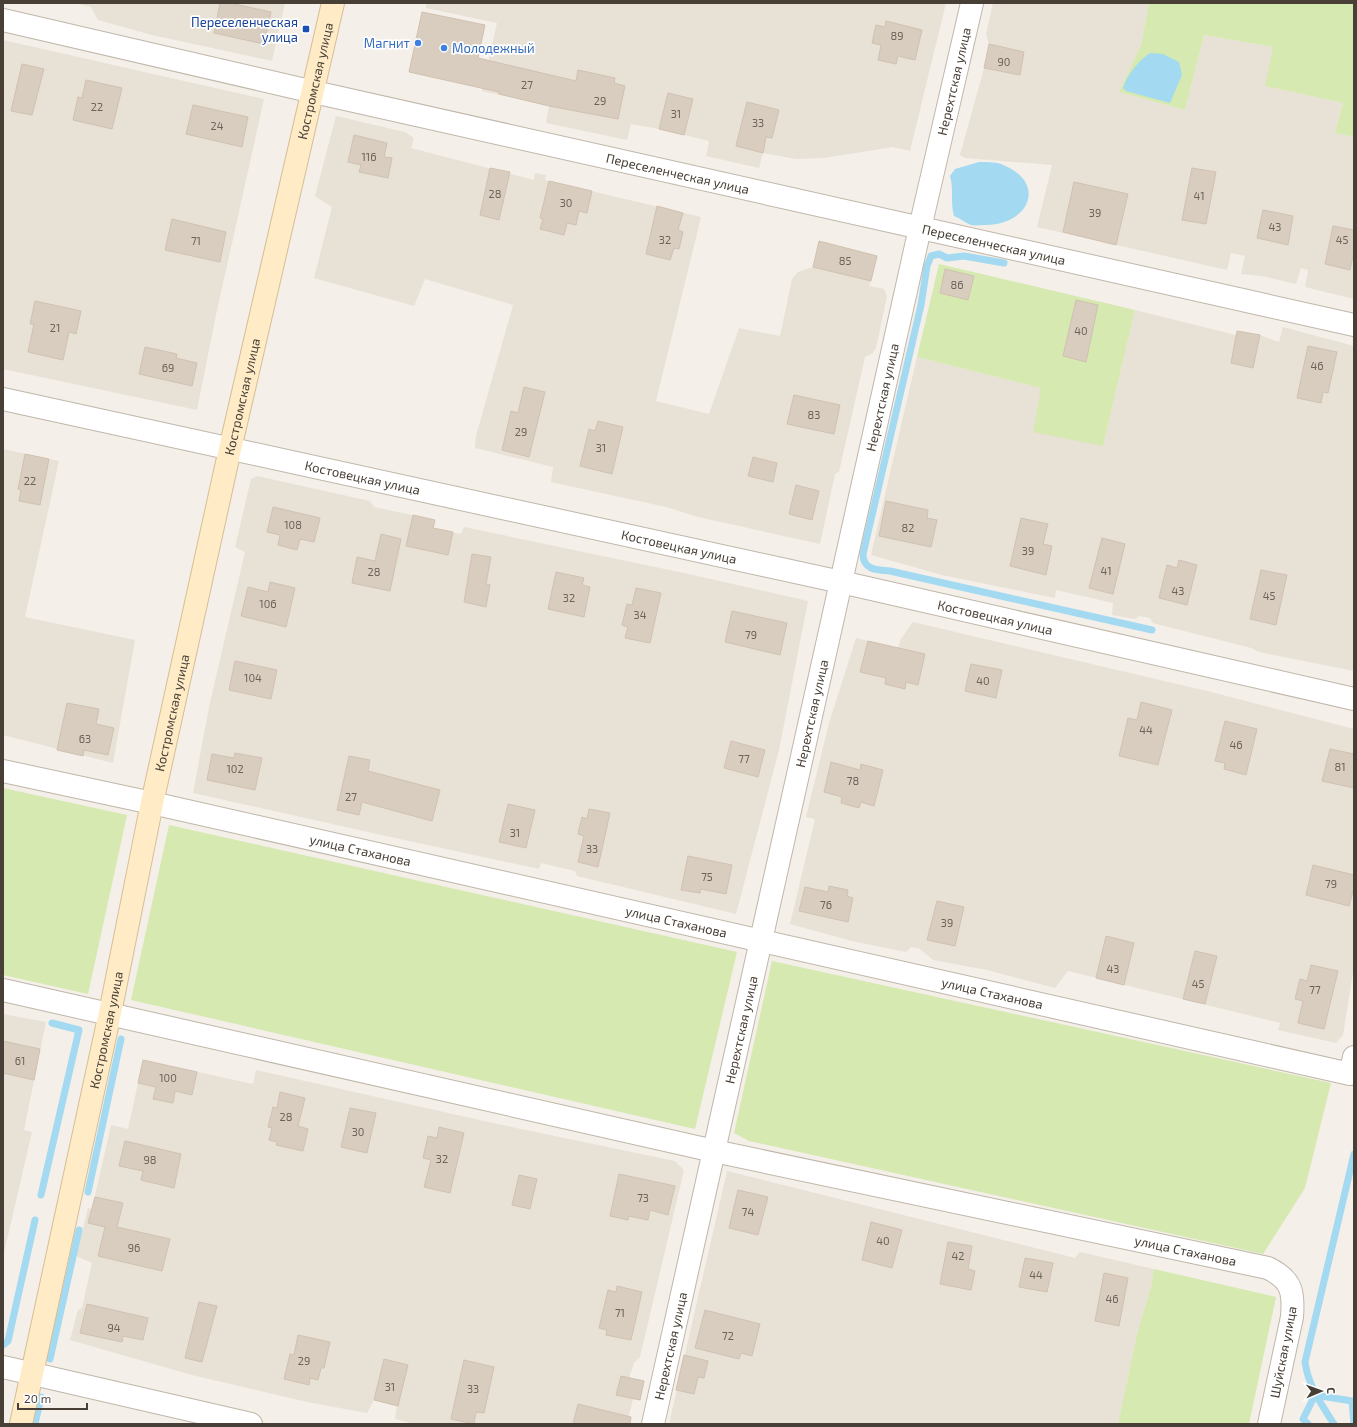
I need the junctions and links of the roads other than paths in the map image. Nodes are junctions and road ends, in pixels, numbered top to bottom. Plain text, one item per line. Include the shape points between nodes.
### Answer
1 (334, 3) edge
2 (972, 3) edge
3 (3, 20) edge
4 (314, 92) junction
5 (920, 228) junction
6 (1354, 325) edge
7 (3, 399) edge
8 (230, 449) junction
9 (841, 582) junction
10 (1354, 699) edge
11 (3, 771) edge
12 (152, 803) junction
13 (761, 941) junction
14 (3, 990) edge
15 (110, 1013) junction
16 (1352, 1065) edge
17 (714, 1151) junction
18 (1287, 1281) joint
19 (3, 1367) edge
20 (31, 1374) junction
21 (20, 1424) edge
22 (251, 1424) edge
23 (653, 1424) edge
24 (1269, 1424) edge

1 - 4 street, Костромская улица
2 - 5 street, Нерехтская улица
3 - 4 street, Переселенческая улица
4 - 5 street, Переселенческая улица
4 - 8 street, Костромская улица
5 - 6 street, Переселенческая улица
5 - 9 street, Нерехтская улица
7 - 8 street, Костовецкая улица
8 - 9 street, Костовецкая улица
8 - 12 street, Костромская улица
9 - 10 street, Костовецкая улица
9 - 13 street, Нерехтская улица
11 - 12 street, улица Стаханова
12 - 13 street, улица Стаханова
12 - 15 street, Костромская улица
13 - 16 street, улица Стаханова
13 - 17 street, Нерехтская улица
14 - 15 street, улица Стаханова
15 - 17 street, улица Стаханова
15 - 20 street, Костромская улица
17 - 18 street, улица Стаханова via 1255,1265 1279,1274
17 - 23 street, Нерехтская улица
18 - 24 street, Шуйская улица via 1291,1290 1292,1317
19 - 20 street
20 - 21 street, Костромская улица
20 - 22 street

